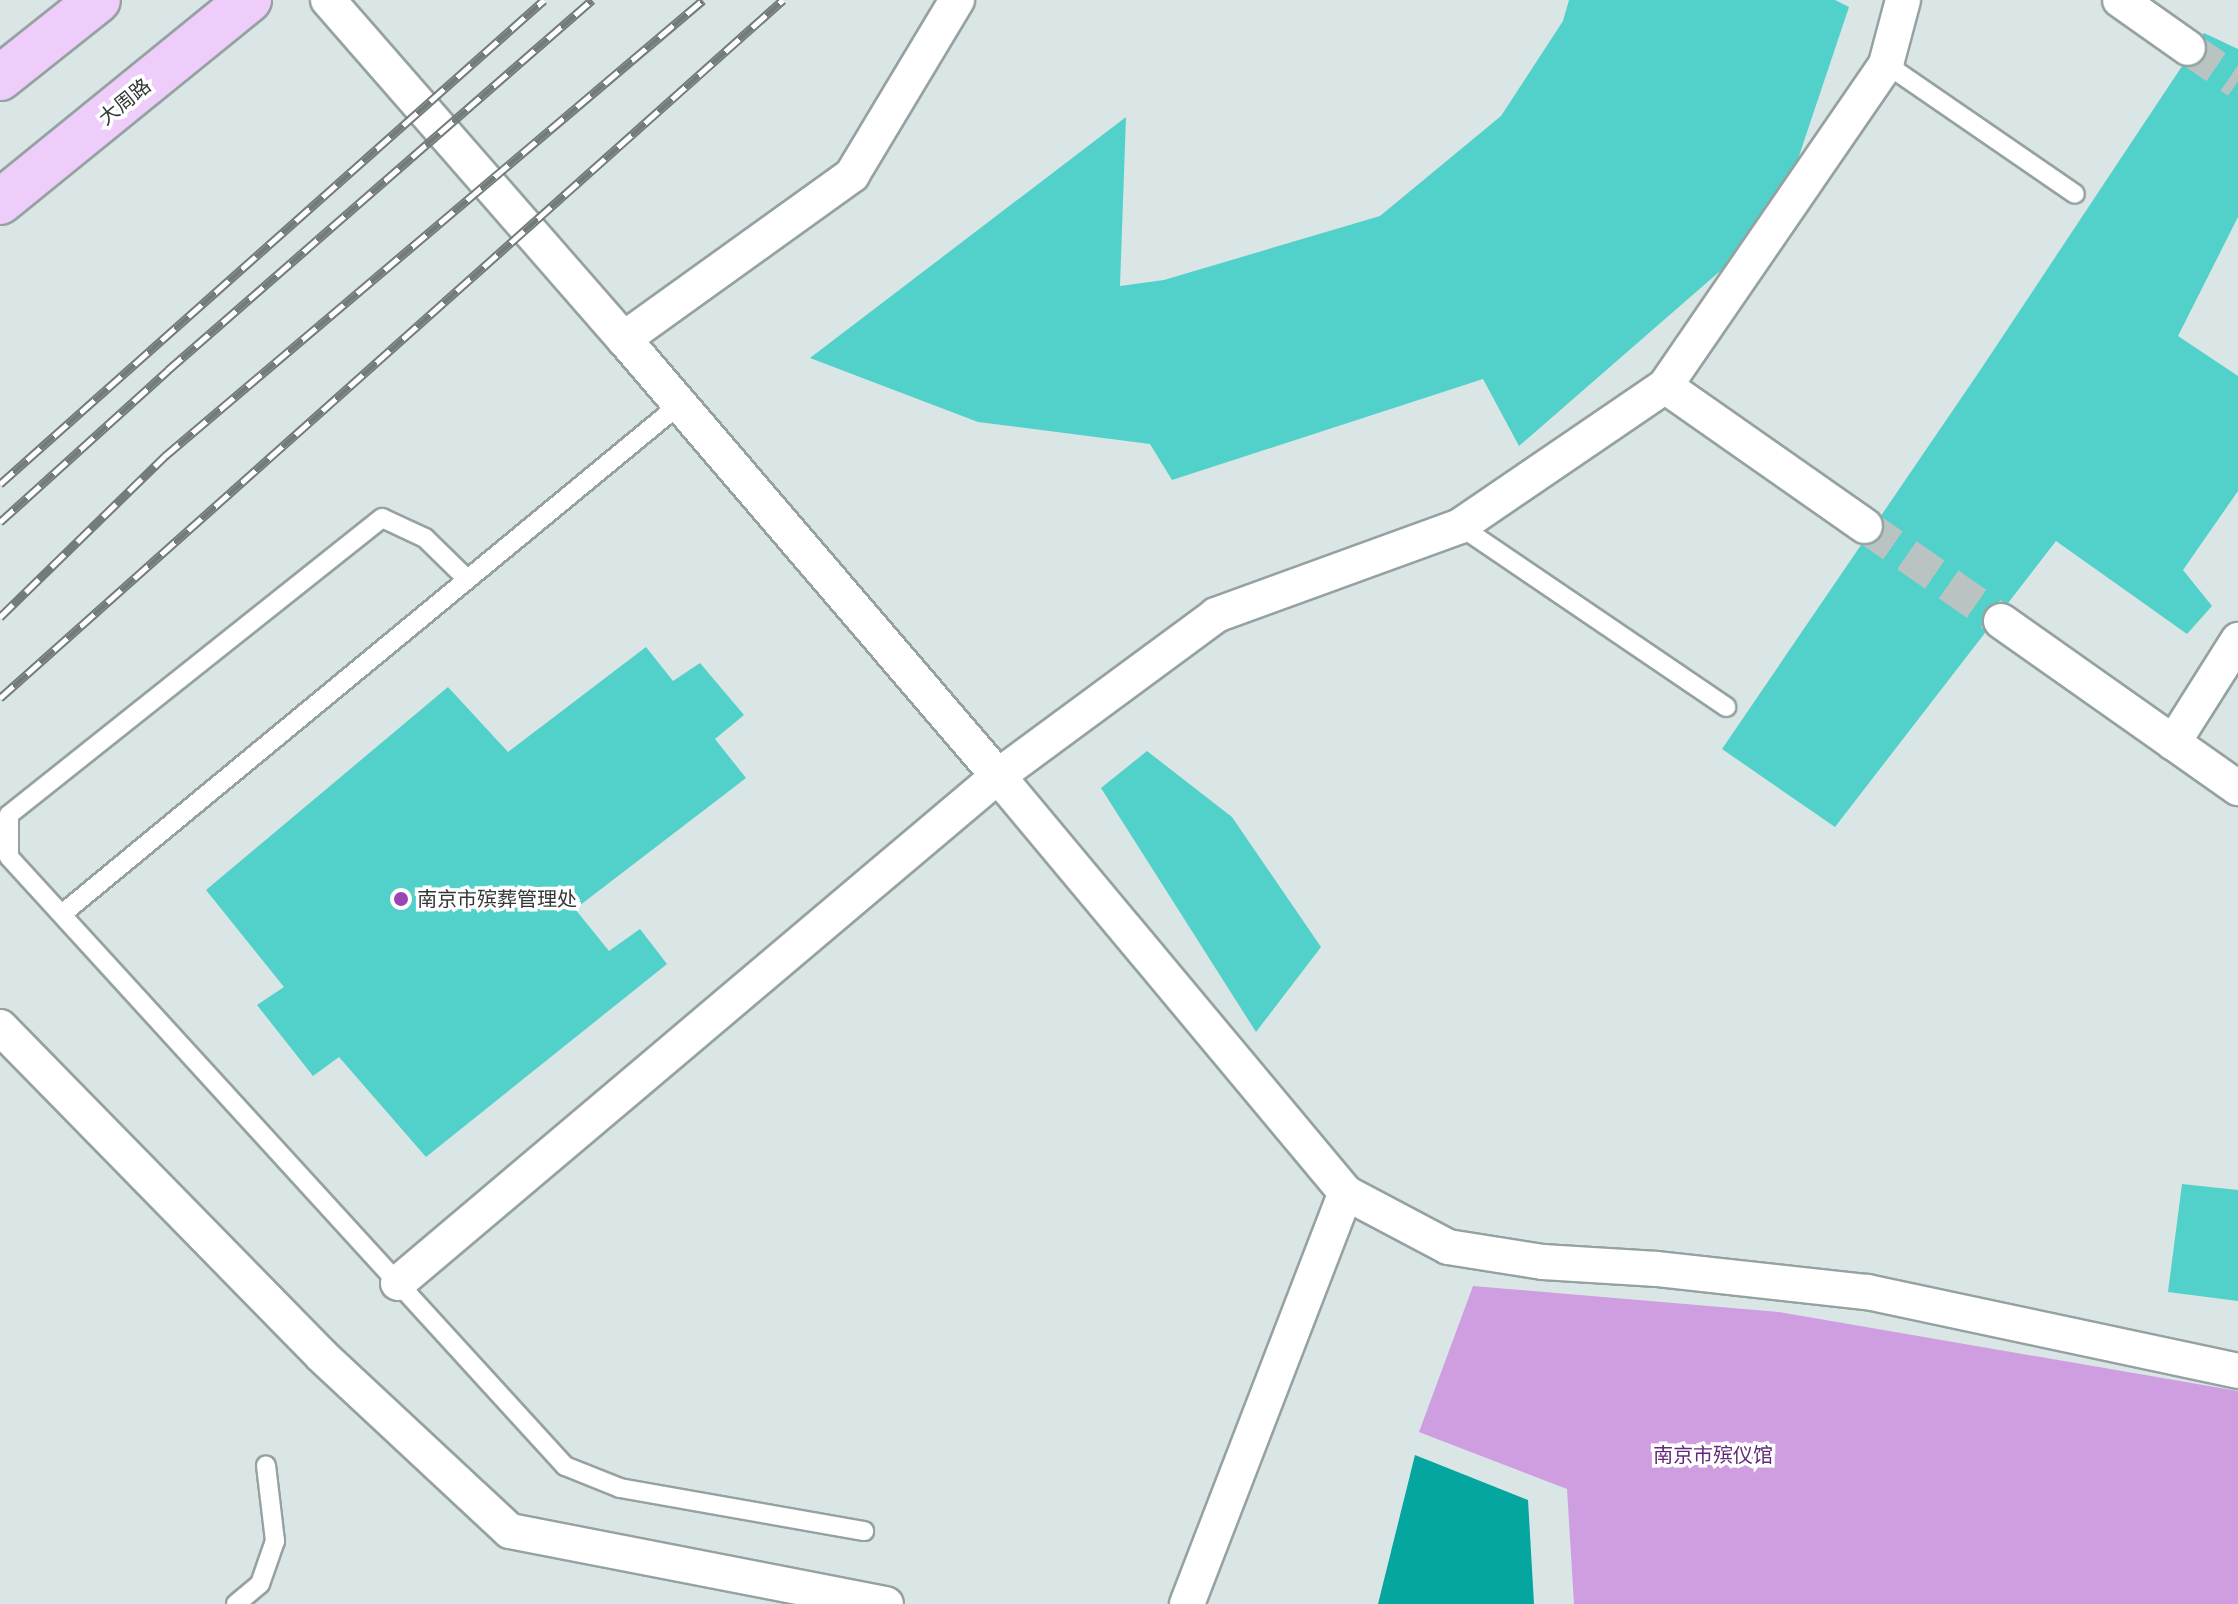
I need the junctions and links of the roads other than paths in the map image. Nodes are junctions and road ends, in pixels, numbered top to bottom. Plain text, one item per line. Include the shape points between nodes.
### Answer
1 (98, 0) edge
2 (249, 0) edge
3 (328, 0) edge
4 (957, 0) edge
5 (1903, 0) edge
6 (2120, 0) edge
7 (2188, 48) tunnel mouth
8 (1886, 64) junction
9 (0, 78) edge
10 (2075, 194) dead end
11 (0, 202) edge
12 (624, 339) junction
13 (1665, 386) junction
14 (680, 404) junction
15 (1460, 526) junction
16 (1865, 526) tunnel mouth
17 (467, 579) junction
18 (2001, 621) tunnel mouth
19 (2238, 640) edge
20 (1726, 707) dead end
21 (2173, 743) junction
22 (998, 776) junction
23 (2238, 788) edge
24 (62, 914) junction
25 (0, 1027) edge
26 (1346, 1193) junction
27 (398, 1283) junction
28 (2238, 1371) edge
29 (266, 1466) dead end
30 (864, 1531) dead end
31 (236, 1604) edge
32 (886, 1604) edge
33 (1187, 1604) edge

1 - 9 main road
2 - 11 main road, 大周路
3 - 12 street
4 - 12 street via 852,175
5 - 8 street
6 - 7 street
8 - 10 lane
8 - 13 street
12 - 14 street
13 - 15 street
13 - 16 street
14 - 17 lane
14 - 22 street
15 - 20 lane
15 - 22 street via 1216,615
17 - 24 lane
17 - 24 lane via 425,538 382,518 9,815 9,857
18 - 21 street
19 - 21 street
21 - 23 street
22 - 26 street
22 - 27 street
24 - 27 lane
25 - 32 street via 321,1355 510,1531
26 - 28 street via 1448,1247 1543,1262 1867,1292
26 - 33 street
27 - 30 lane via 565,1466 620,1488
29 - 31 lane via 275,1541 260,1584

